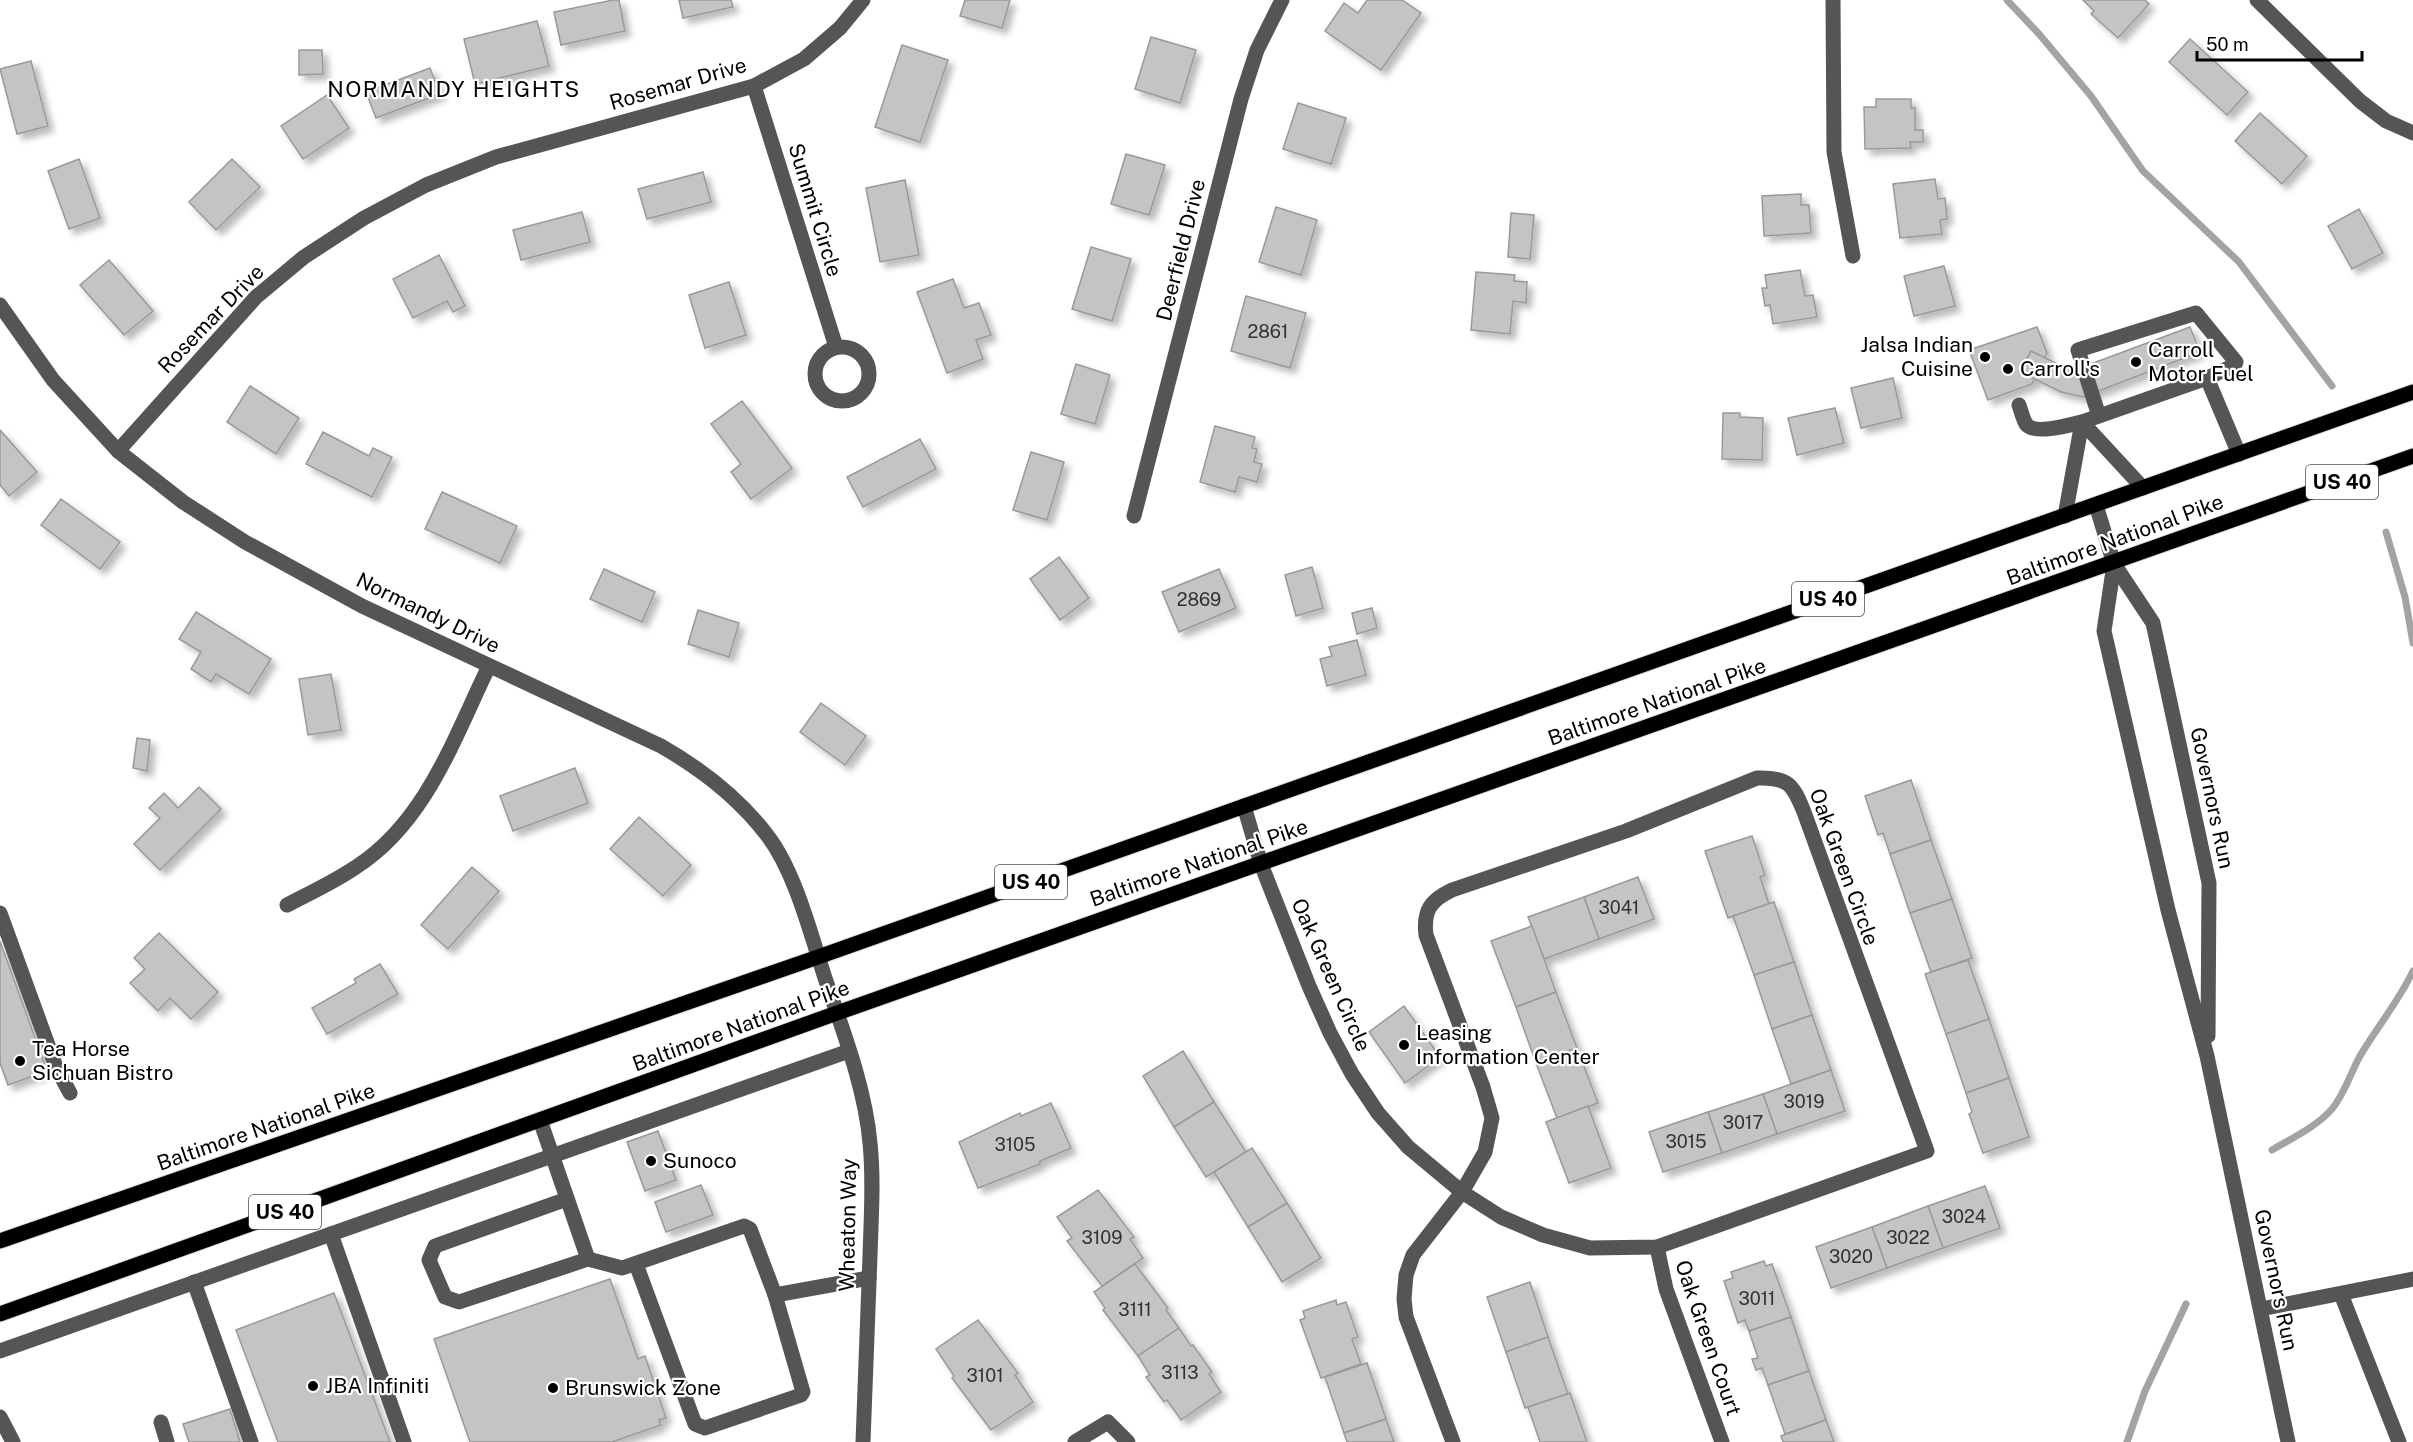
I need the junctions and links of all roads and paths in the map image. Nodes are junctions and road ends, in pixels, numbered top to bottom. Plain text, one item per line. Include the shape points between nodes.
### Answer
1 (863, 0) edge
2 (1282, 0) edge
3 (1833, 0) edge
4 (2257, 0) edge
5 (754, 86) junction
6 (2413, 133) edge
7 (1853, 256) dead end
8 (0, 305) edge
9 (836, 347) dead end
10 (2207, 378) junction
11 (2413, 392) edge
12 (2019, 405) dead end
13 (2099, 416) junction
14 (2082, 422) junction
15 (118, 451) junction
16 (2239, 454) junction
17 (2413, 456) edge
18 (2143, 488) junction
19 (2096, 505) junction
20 (1134, 516) dead end
21 (2065, 516) junction
22 (2114, 564) junction
23 (489, 666) junction
24 (1244, 806) junction
25 (1261, 864) junction
26 (287, 905) dead end
27 (0, 913) edge
28 (818, 957) junction
29 (837, 1013) junction
30 (849, 1051) junction
31 (2207, 1056) junction
32 (70, 1093) dead end
33 (540, 1120) junction
34 (552, 1155) junction
35 (1462, 1192) junction
36 (567, 1199) junction
37 (332, 1233) junction
38 (0, 1241) edge
39 (1657, 1247) junction
40 (588, 1258) junction
41 (636, 1264) junction
42 (869, 1278) junction
43 (2413, 1279) edge
44 (194, 1282) junction
45 (2341, 1294) junction
46 (775, 1295) junction
47 (2261, 1310) junction
48 (0, 1314) edge
49 (0, 1351) edge
50 (0, 1417) edge
51 (161, 1422) dead end
52 (13, 1442) edge
53 (167, 1442) edge
54 (251, 1442) edge
55 (404, 1442) edge
56 (863, 1442) edge
57 (1075, 1442) edge
58 (1128, 1442) edge
59 (1453, 1442) edge
60 (1722, 1442) edge
61 (2288, 1442) edge
62 (2398, 1442) edge

1 - 5 street, Rosemar Drive via 840,28 804,59
2 - 20 street, Deerfield Drive via 1257,50 1241,99
3 - 7 street via 1834,152
4 - 6 street via 2360,101 2386,121
5 - 9 street, Summit Circle
5 - 15 street, Rosemar Drive via 496,157 426,185 364,218 304,257 256,297
8 - 15 street, Normandy Drive via 53,380
10 - 13 street
10 - 13 street via 2236,362 2196,313 2078,350
10 - 16 street
11 - 16 main road, Baltimore National Pike / US 40
12 - 14 street via 2032,429
13 - 14 street
14 - 18 street
14 - 21 street
15 - 23 street, Normandy Drive via 183,502 245,542 362,606
16 - 18 main road, Baltimore National Pike / US 40
17 - 22 main road, Baltimore National Pike / US 40
18 - 19 main road, Baltimore National Pike / US 40
19 - 21 main road, Baltimore National Pike / US 40
19 - 22 street, Governors Run
21 - 24 main road, Baltimore National Pike / US 40
22 - 25 main road, Baltimore National Pike / US 40
22 - 31 street, Governors Run via 2104,631 2168,910
22 - 31 street, Governors Run via 2153,623 2209,883
23 - 26 street via 430,787 410,818 357,867
23 - 28 street, Normandy Drive via 661,746 723,787 769,838 788,872
24 - 25 street, Oak Green Circle
24 - 28 main road, Baltimore National Pike / US 40
25 - 29 main road, Baltimore National Pike / US 40
25 - 35 street, Oak Green Circle via 1309,986 1352,1074 1378,1113 1408,1147
27 - 32 street via 56,1067
28 - 29 street, Normandy Drive
28 - 38 main road, Baltimore National Pike / US 40
29 - 30 street, Wheaton Way
29 - 33 main road, Baltimore National Pike / US 40
30 - 34 street
30 - 42 street, Wheaton Way via 866,1108 870,1144
31 - 47 street, Governors Run
33 - 34 street
33 - 48 main road, Baltimore National Pike / US 40
34 - 36 street
34 - 37 street
35 - 39 street, Oak Green Circle via 1543,1235 1590,1248
35 - 39 street, Oak Green Circle via 1485,1152 1492,1118 1426,935 1428,908 1437,897 1452,890 1626,831 1757,778 1772,778 1795,789 1927,1151
35 - 59 street via 1413,1255 1404,1299 1406,1317
36 - 40 street
36 - 40 street via 435,1246 429,1260 445,1297 459,1302
37 - 44 street
37 - 55 street
39 - 60 street, Oak Green Court via 1666,1289
40 - 41 street via 622,1269
41 - 46 street via 744,1226 750,1229
41 - 46 street via 699,1427 754,1412 803,1392
42 - 46 street
42 - 56 street, Wheaton Way
43 - 45 street
44 - 49 street
44 - 54 street
45 - 47 street
45 - 62 street
47 - 61 street, Governors Run
50 - 52 street
51 - 53 street
57 - 58 street via 1108,1422

